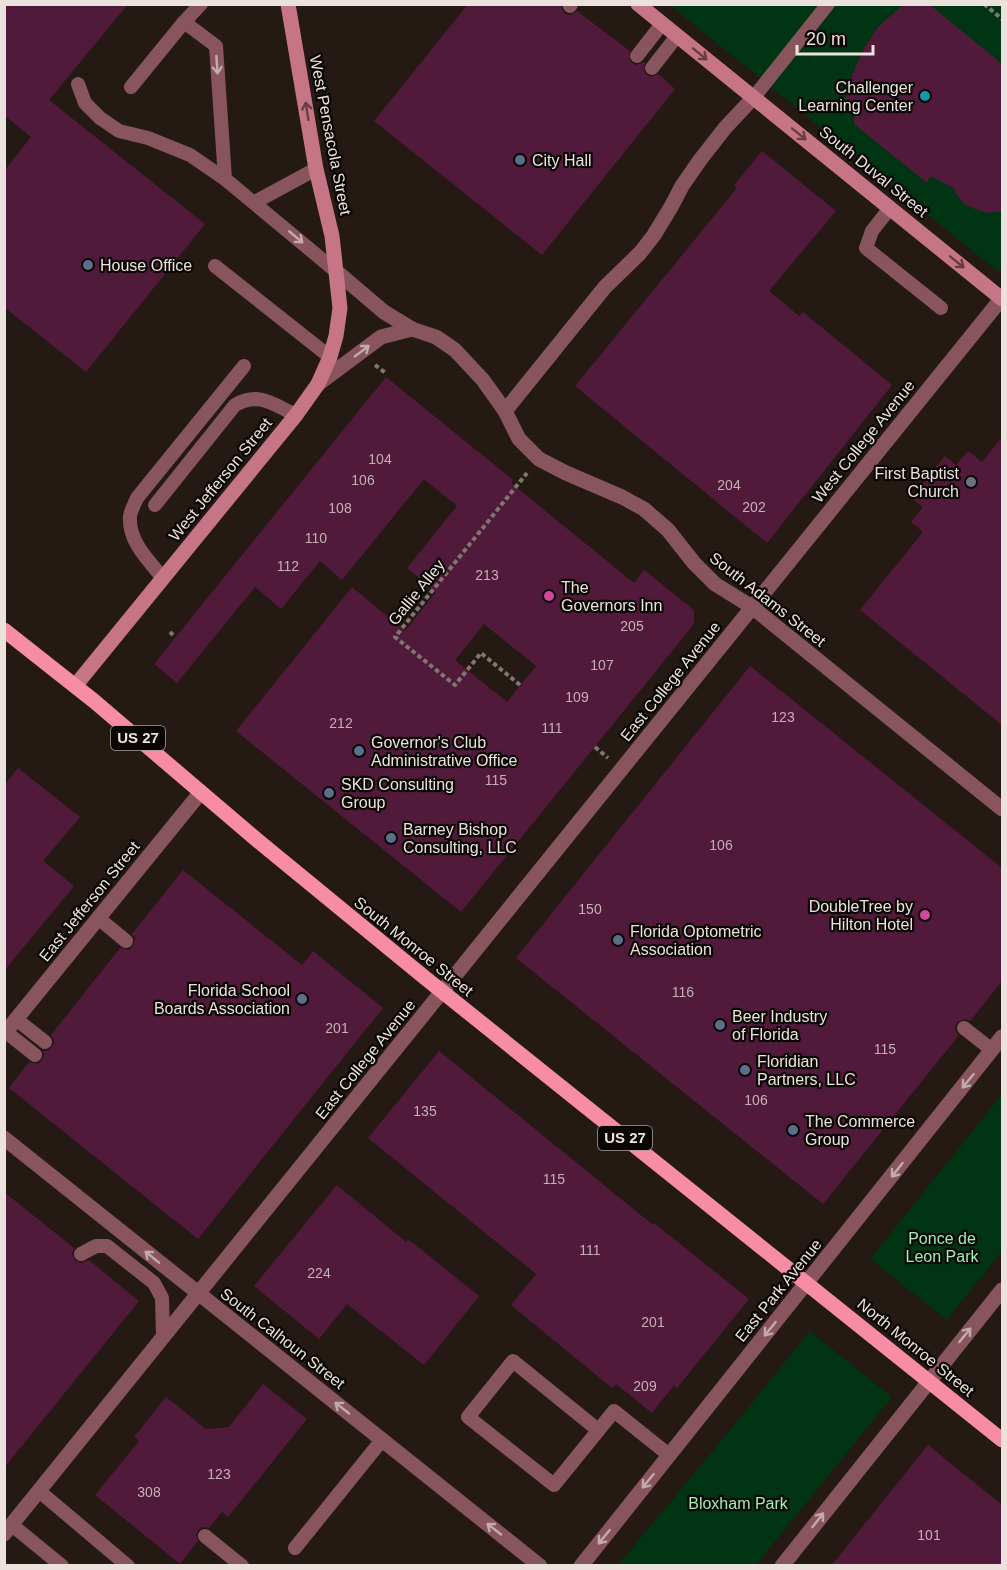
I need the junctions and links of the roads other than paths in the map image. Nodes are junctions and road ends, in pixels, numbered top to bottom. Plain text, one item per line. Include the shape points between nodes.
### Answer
1 (201, 4) edge
2 (288, 4) edge
3 (638, 4) edge
4 (828, 4) edge
5 (184, 22) junction
6 (662, 24) junction
7 (677, 36) junction
8 (637, 56) dead end
9 (652, 68) dead end
10 (78, 84) dead end
11 (131, 87) dead end
12 (754, 97) junction
13 (316, 169) junction
14 (225, 179) junction
15 (255, 202) junction
16 (891, 208) junction
17 (215, 266) dead end
18 (337, 272) junction
19 (1002, 298) edge
20 (941, 308) dead end
21 (412, 329) junction
22 (330, 357) junction
23 (244, 366) dead end
24 (318, 384) junction
25 (505, 411) junction
26 (296, 415) junction
27 (155, 505) dead end
28 (163, 578) junction
29 (752, 607) junction
30 (4, 630) edge
31 (75, 686) junction
32 (201, 792) junction
33 (1002, 809) edge
34 (98, 918) junction
35 (126, 941) dead end
36 (443, 992) junction
37 (16, 1019) junction
38 (964, 1028) dead end
39 (5, 1033) edge
40 (1002, 1037) edge
41 (45, 1042) dead end
42 (992, 1050) junction
43 (35, 1055) dead end
44 (4, 1138) edge
45 (81, 1254) dead end
46 (807, 1283) junction
47 (1002, 1290) edge
48 (198, 1293) junction
49 (163, 1336) junction
50 (928, 1381) junction
51 (598, 1430) junction
52 (382, 1440) junction
53 (1002, 1440) edge
54 (669, 1455) junction
55 (39, 1491) junction
56 (8, 1529) edge
57 (205, 1536) dead end
58 (295, 1548) dead end
59 (62, 1566) edge
60 (128, 1566) edge
61 (242, 1566) edge
62 (540, 1566) edge
63 (581, 1566) edge
64 (782, 1566) edge

1 - 5 lane
13 -> 2 main road, West Pensacola Street
3 - 6 main road, South Duval Street
4 - 12 lane
5 - 11 lane
5 -> 14 lane via 216,46
6 - 7 main road, South Duval Street
6 - 8 lane
7 - 9 lane
7 -> 12 main road, South Duval Street
10 - 14 lane via 85,103 119,131 190,154
12 -> 16 main road, South Duval Street
12 - 25 street via 700,160 640,253 605,287
13 - 15 lane
13 - 18 main road, West Pensacola Street
14 - 15 lane
15 -> 18 lane
16 -> 19 main road, South Duval Street
16 - 20 lane via 872,231 866,248
17 - 22 lane
18 - 21 street, South Adams Street via 384,312
18 - 22 main road, West Jefferson Street via 340,308
19 - 29 street, West College Avenue
24 -> 21 street via 381,337
21 - 25 street, South Adams Street via 436,337 455,350
22 - 24 main road, West Jefferson Street
23 - 28 lane via 137,498 130,514 131,531 139,548
24 - 26 main road, West Jefferson Street
25 - 29 street, South Adams Street via 519,439 539,459 644,509 716,584
26 - 27 lane via 258,398 235,405
26 - 28 main road, West Jefferson Street
28 - 31 main road, West Jefferson Street
29 - 33 street, South Adams Street
29 - 36 street, East College Avenue
30 - 31 main road, South Monroe Street / US 27
31 - 32 main road, South Monroe Street / US 27
32 - 34 street, East Jefferson Street
32 - 36 main road, South Monroe Street / US 27
34 - 35 lane
34 - 37 street, East Jefferson Street
36 - 46 main road, South Monroe Street / US 27
36 - 48 street, East College Avenue
37 - 39 street, East Jefferson Street
37 - 41 lane
38 - 42 lane
39 - 43 lane
40 - 42 street, East Park Avenue
42 -> 46 street, East Park Avenue
48 -> 44 street, South Calhoun Street
45 - 49 lane via 96,1246 107,1246 154,1283 162,1298
46 - 50 main road, North Monroe Street / US 27
46 -> 54 street, East Park Avenue
50 -> 47 street
48 - 49 street, East College Avenue
52 -> 48 street, South Calhoun Street
49 - 55 street, East College Avenue
50 - 53 main road, North Monroe Street / US 27
64 -> 50 street
51 - 51 lane via 513,1361 468,1417 554,1485
51 - 54 lane via 614,1411
52 - 58 lane
62 -> 52 street, South Calhoun Street
54 -> 63 street, East Park Avenue
55 - 56 street, East College Avenue
55 - 60 lane
56 - 59 lane
57 - 61 lane

